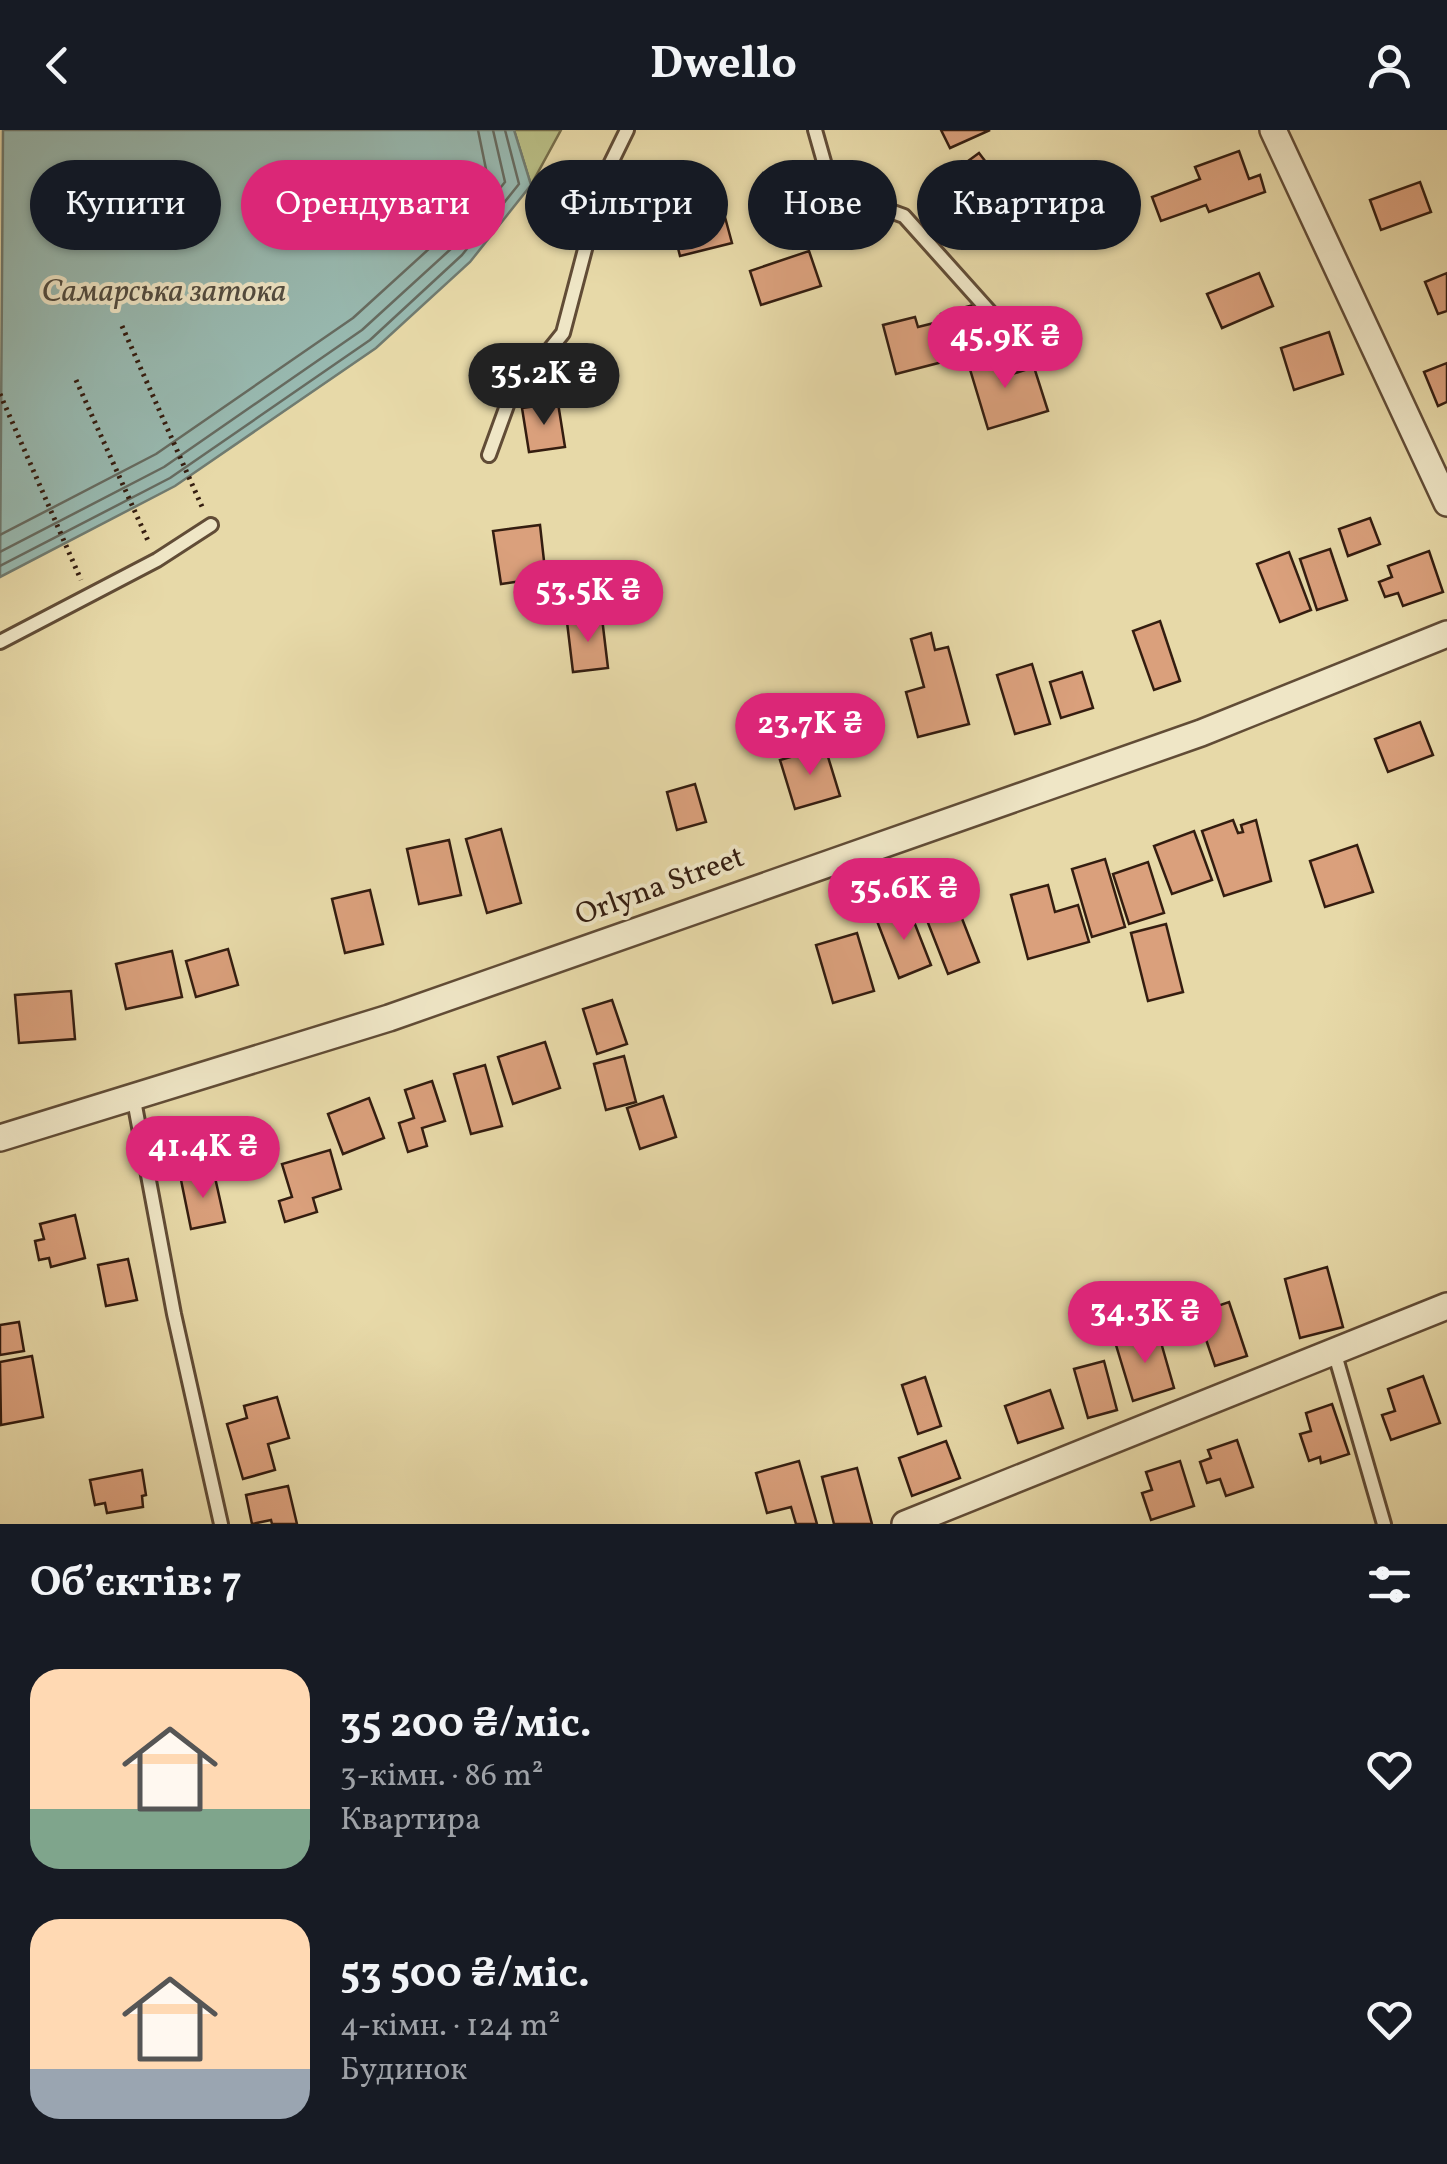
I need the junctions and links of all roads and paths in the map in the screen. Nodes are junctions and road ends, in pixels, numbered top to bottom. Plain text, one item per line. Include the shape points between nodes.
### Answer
1 (628, 130) edge
2 (815, 130) edge
3 (1273, 130) edge
4 (990, 312) dead end
5 (122, 326) dead end
6 (76, 380) dead end
7 (0, 394) edge
8 (490, 455) dead end
9 (1447, 503) edge
10 (211, 525) joint
11 (157, 560) junction
12 (88, 596) junction
13 (1447, 634) edge
14 (0, 642) edge
15 (133, 1095) junction
16 (0, 1138) edge
17 (1447, 1306) edge
18 (1334, 1351) junction
19 (222, 1524) edge
20 (905, 1524) edge
21 (1384, 1524) edge

1 - 8 lane via 604,177 562,334 509,400
2 - 4 lane via 832,190 904,216
3 - 9 street
5 - 10 path
6 - 11 path
7 - 12 path
10 - 11 lane
11 - 12 lane
12 - 14 lane
13 - 15 street, Orlyna Street via 1201,734 389,1018
15 - 16 street, Orlyna Street
15 - 19 lane
17 - 18 street
18 - 20 street
18 - 21 lane

